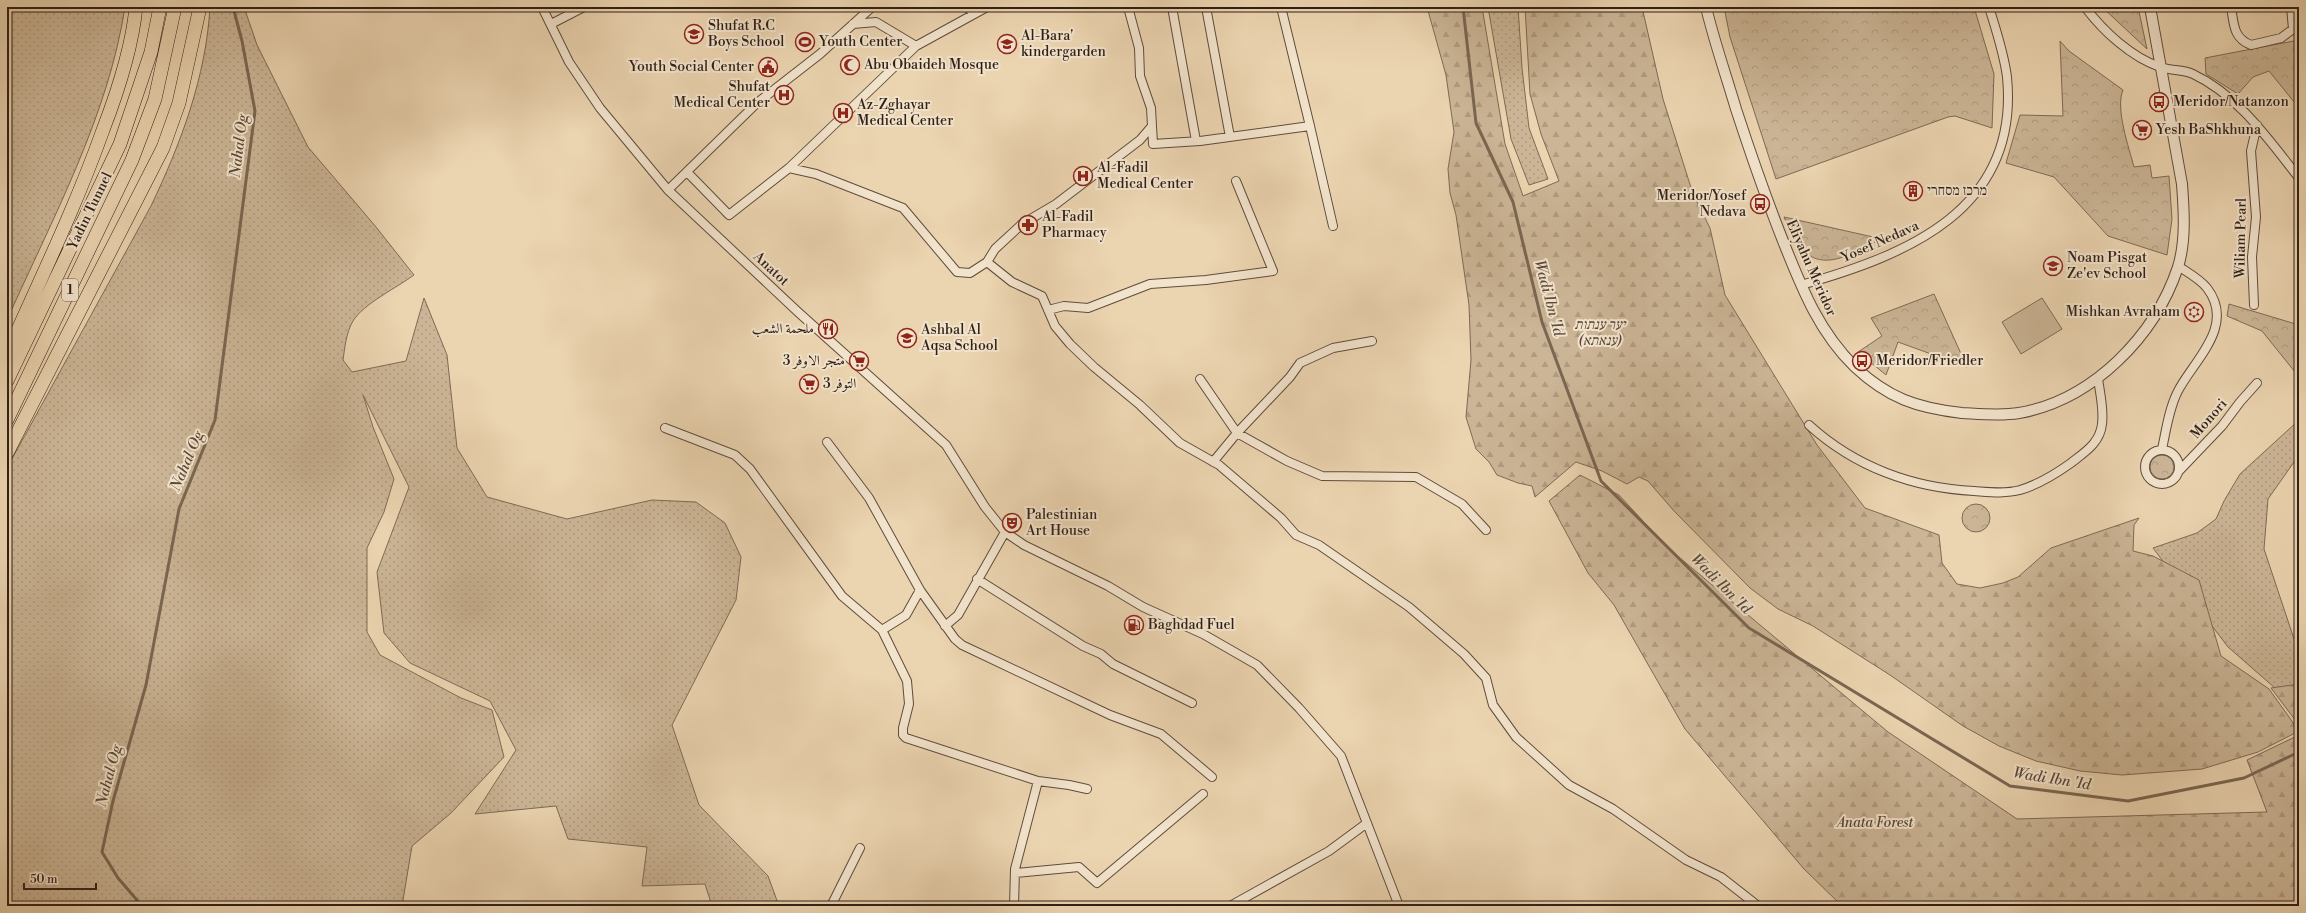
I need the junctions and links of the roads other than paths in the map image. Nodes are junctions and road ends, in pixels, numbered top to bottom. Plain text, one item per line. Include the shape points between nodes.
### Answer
1 (136, 7) edge
2 (160, 7) edge
3 (176, 7) edge
4 (200, 7) edge
5 (542, 7) edge
6 (584, 7) edge
7 (968, 7) edge
8 (987, 7) edge
9 (1128, 7) edge
10 (1172, 7) edge
11 (1206, 7) edge
12 (1282, 7) edge
13 (1706, 7) edge
14 (1989, 7) edge
15 (2084, 7) edge
16 (2150, 7) edge
17 (2231, 7) edge
18 (2291, 7) edge
19 (870, 8) edge
20 (973, 14) junction
21 (551, 24) junction
22 (854, 24) junction
23 (916, 46) junction
24 (2161, 67) junction
25 (2257, 125) junction
26 (1152, 126) junction
27 (1310, 126) junction
28 (1230, 137) junction
29 (1196, 141) junction
30 (789, 168) junction
31 (687, 172) junction
32 (2299, 178) edge
33 (1236, 181) dead end
34 (668, 190) junction
35 (1333, 226) dead end
36 (987, 262) junction
37 (2178, 266) junction
38 (1801, 285) junction
39 (2254, 305) dead end
40 (1048, 310) junction
41 (1372, 341) dead end
42 (7, 354) edge
43 (1200, 378) dead end
44 (2098, 379) junction
45 (7, 381) edge
46 (2258, 383) dead end
47 (7, 420) edge
48 (1809, 425) dead end
49 (665, 428) dead end
50 (1237, 433) junction
51 (827, 442) dead end
52 (2162, 450) junction
53 (7, 453) edge
54 (1213, 462) junction
55 (2179, 471) junction
56 (1486, 530) dead end
57 (1005, 532) junction
58 (977, 580) junction
59 (920, 590) junction
60 (946, 626) junction
61 (882, 630) junction
62 (1192, 703) dead end
63 (1212, 777) dead end
64 (1038, 781) junction
65 (1087, 789) dead end
66 (1203, 794) dead end
67 (1367, 823) junction
68 (860, 848) dead end
69 (1015, 873) junction
70 (831, 906) edge
71 (1014, 906) edge
72 (1230, 906) edge
73 (1399, 906) edge
74 (1758, 906) edge

1 - 42 highway via 117,93 89,170
2 - 45 highway, Yadin Tunnel / 1 via 151,52 120,144
3 - 47 highway, Yadin Tunnel / 1 via 155,99 132,160
4 - 53 highway via 179,103 163,148
5 - 21 street, Anatot
6 - 21 street
7 - 20 street
8 - 20 street
9 - 26 street via 1139,48 1140,76 1151,108
10 - 29 street
11 - 28 street
12 - 27 street
13 - 38 street, Eliyahu Meridor via 1746,140 1771,212
14 - 38 street, Yosef Nedava via 2006,77 2007,109 1996,159 1974,197 1949,221 1906,248 1834,276
15 - 24 street via 2122,45
16 - 24 street, Eliyahu Meridor
17 - 18 street via 2238,38 2251,45 2281,38 2293,29
19 - 22 street
20 - 23 street
21 - 34 street, Anatot via 569,62 600,108
22 - 23 street via 876,22
22 - 31 street via 757,104
23 - 30 street
24 - 25 street via 2179,69 2200,78 2226,96
24 - 37 street, Eliyahu Meridor via 2182,190 2182,247
25 - 32 street
25 - 39 street, Wiliam Pearl via 2251,151 2256,217 2252,257
26 - 29 street via 1153,144
26 - 36 street via 1140,140 1056,204 1022,224 995,249
27 - 28 street
27 - 35 street
28 - 29 street
30 - 31 street via 729,215
30 - 36 street via 816,174 903,208 957,272 970,273
31 - 34 street
33 - 40 street via 1272,271 1150,284 1088,308 1064,306
34 - 57 street, Anatot via 792,307 946,445 985,507
36 - 40 street via 1012,282 1042,296
37 - 44 street, Eliyahu Meridor via 2168,291 2139,337
37 - 52 street via 2207,288 2216,306 2216,315 2209,346 2177,391
38 - 44 street, Eliyahu Meridor via 1815,317 1841,352 1872,382 1905,402 1965,413 2019,413 2057,401
40 - 54 street via 1055,326 1094,367 1180,443
41 - 50 street via 1333,348 1300,362 1290,377
43 - 50 street
44 - 48 street via 2102,424 2095,442 2066,467 2020,490 1951,490 1906,480 1838,450
46 - 55 street, Monori
49 - 61 street via 735,454 750,469 842,596
50 - 54 street
50 - 56 street via 1287,461 1322,476 1416,477 1462,504
51 - 59 street via 869,498
52 - 55 street via 2173,454 2177,459
52 - 55 street via 2156,450 2146,458 2146,476 2162,485 2172,481
54 - 74 street via 1274,512 1296,535 1319,545 1409,607 1444,635 1486,678 1493,705 1516,737 1569,785 1613,809 1686,860 1721,877
57 - 58 street
57 - 67 street, Anatot via 1024,545 1108,586 1143,607 1203,634 1257,665 1341,756
58 - 60 street via 958,614
58 - 62 street via 1083,646 1101,654 1113,664
59 - 60 street
59 - 61 street via 906,615
60 - 63 street via 962,645 1110,715 1161,734
61 - 64 street via 908,681 909,704 903,728 906,738
64 - 65 street
64 - 69 street
66 - 69 street via 1097,883 1080,867
67 - 72 street via 1329,851
67 - 73 street, Anatot
68 - 70 street
69 - 71 street

